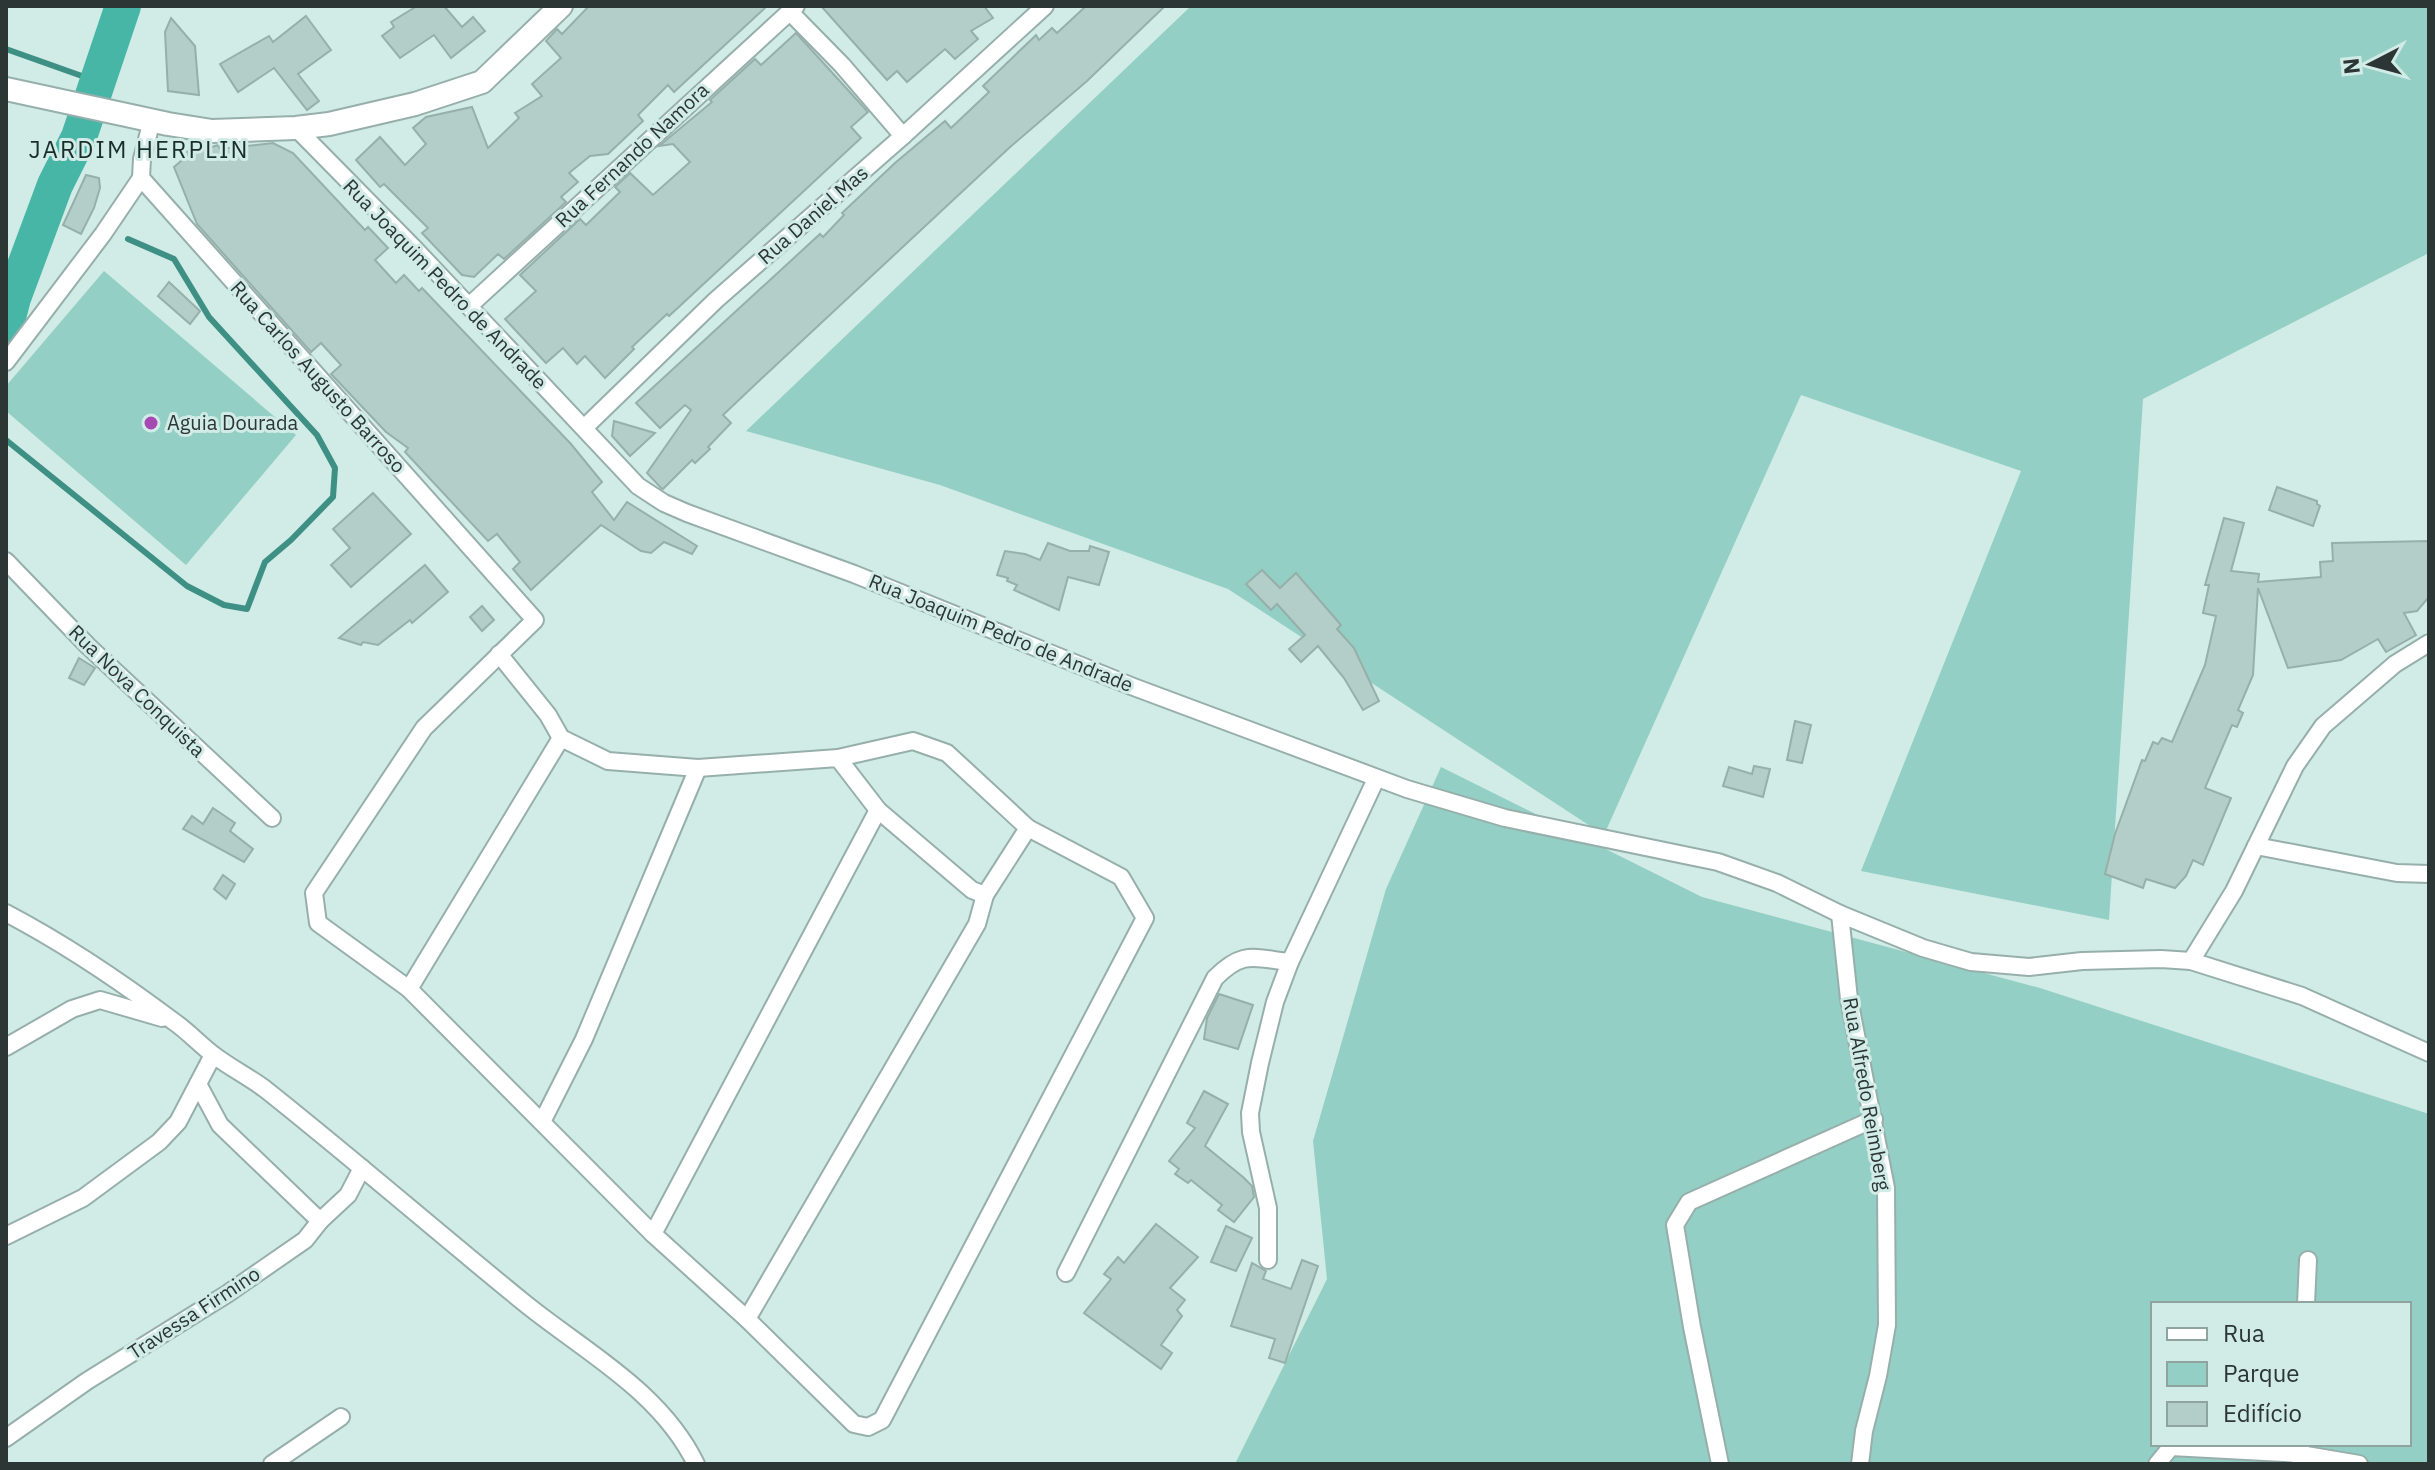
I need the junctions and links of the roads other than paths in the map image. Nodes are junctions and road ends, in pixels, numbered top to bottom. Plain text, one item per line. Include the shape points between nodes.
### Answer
1 (561, 6) edge
2 (1045, 6) edge
3 (793, 9) edge
4 (6, 89) edge
5 (152, 120) junction
6 (296, 128) junction
7 (903, 136) junction
8 (141, 178) junction
9 (469, 306) junction
10 (6, 362) edge
11 (584, 428) junction
12 (6, 561) edge
13 (2429, 643) edge
14 (499, 654) junction
15 (561, 738) junction
16 (838, 758) junction
17 (698, 768) junction
18 (1376, 779) junction
19 (878, 810) junction
20 (272, 818) dead end
21 (1028, 828) junction
22 (2256, 846) junction
23 (2429, 874) edge
24 (985, 895) junction
25 (6, 913) edge
26 (1840, 914) junction
27 (2191, 961) junction
28 (1290, 962) junction
29 (409, 989) junction
30 (174, 1021) junction
31 (6, 1047) edge
32 (2429, 1053) edge
33 (213, 1055) junction
34 (198, 1084) junction
35 (1874, 1119) junction
36 (542, 1122) junction
37 (362, 1168) junction
38 (320, 1221) junction
39 (653, 1234) junction
40 (6, 1236) edge
41 (1268, 1260) dead end
42 (2308, 1260) dead end
43 (1066, 1273) dead end
44 (2306, 1302) edge
45 (747, 1319) junction
46 (341, 1417) dead end
47 (6, 1438) edge
48 (2300, 1454) edge
49 (272, 1464) edge
50 (696, 1464) edge
51 (1720, 1464) edge
52 (1860, 1464) edge
53 (2157, 1464) edge
54 (2359, 1464) edge

1 - 6 main road via 482,82 415,104
2 - 7 street, Rua Daniel Mas
3 - 7 street
3 - 9 street, Rua Fernando Namora
4 - 5 main road
5 - 6 main road via 212,131
5 - 8 street
6 - 9 street, Rua Joaquim Pedro de Andrade
7 - 11 street, Rua Daniel Mas via 716,300
8 - 10 street
8 - 14 street, Rua Carlos Augusto Barroso via 535,620
9 - 11 street, Rua Joaquim Pedro de Andrade
11 - 18 street, Rua Joaquim Pedro de Andrade via 638,486 664,503
12 - 20 street, Rua Nova Conquista via 88,646
13 - 22 street via 2395,664 2323,726 2295,766
14 - 15 street
14 - 29 street via 424,728 314,893 318,923
15 - 17 street via 608,761
15 - 29 street
16 - 17 street
16 - 19 street
16 - 21 street via 913,741 947,753
17 - 36 street via 584,1039
18 - 26 street, Rua Joaquim Pedro de Andrade via 1505,818 1718,862
18 - 28 street
19 - 24 street via 972,890
19 - 39 street
21 - 24 street
21 - 45 street via 1121,877 1145,918 882,1420 868,1427 854,1424
22 - 23 street via 2397,873
22 - 27 street
24 - 45 street via 977,924
25 - 30 street via 61,943
26 - 27 street, Rua Joaquim Pedro de Andrade via 1971,962 2029,967 2082,961
26 - 35 street, Rua Alfredo Reimberg via 1846,976
27 - 32 street, Rua Joaquim Pedro de Andrade via 2302,996
28 - 41 street via 1275,1002 1250,1113 1268,1208
28 - 43 street via 1242,957 1215,978
29 - 36 street
30 - 31 street via 100,1000 72,1009
30 - 33 street
33 - 34 street
33 - 37 street
34 - 38 street via 220,1125
34 - 40 street via 178,1122 159,1142 83,1198
35 - 51 street via 1689,1202 1675,1225
35 - 52 street, Rua Alfredo Reimberg via 1886,1188 1887,1325
36 - 39 street
37 - 38 street, Travessa Firmino via 348,1195
37 - 50 street via 642,1392 684,1440
38 - 47 street, Travessa Firmino via 305,1240 240,1285
39 - 45 street
42 - 44 street
46 - 49 street
48 - 53 street via 2171,1447
48 - 54 street

